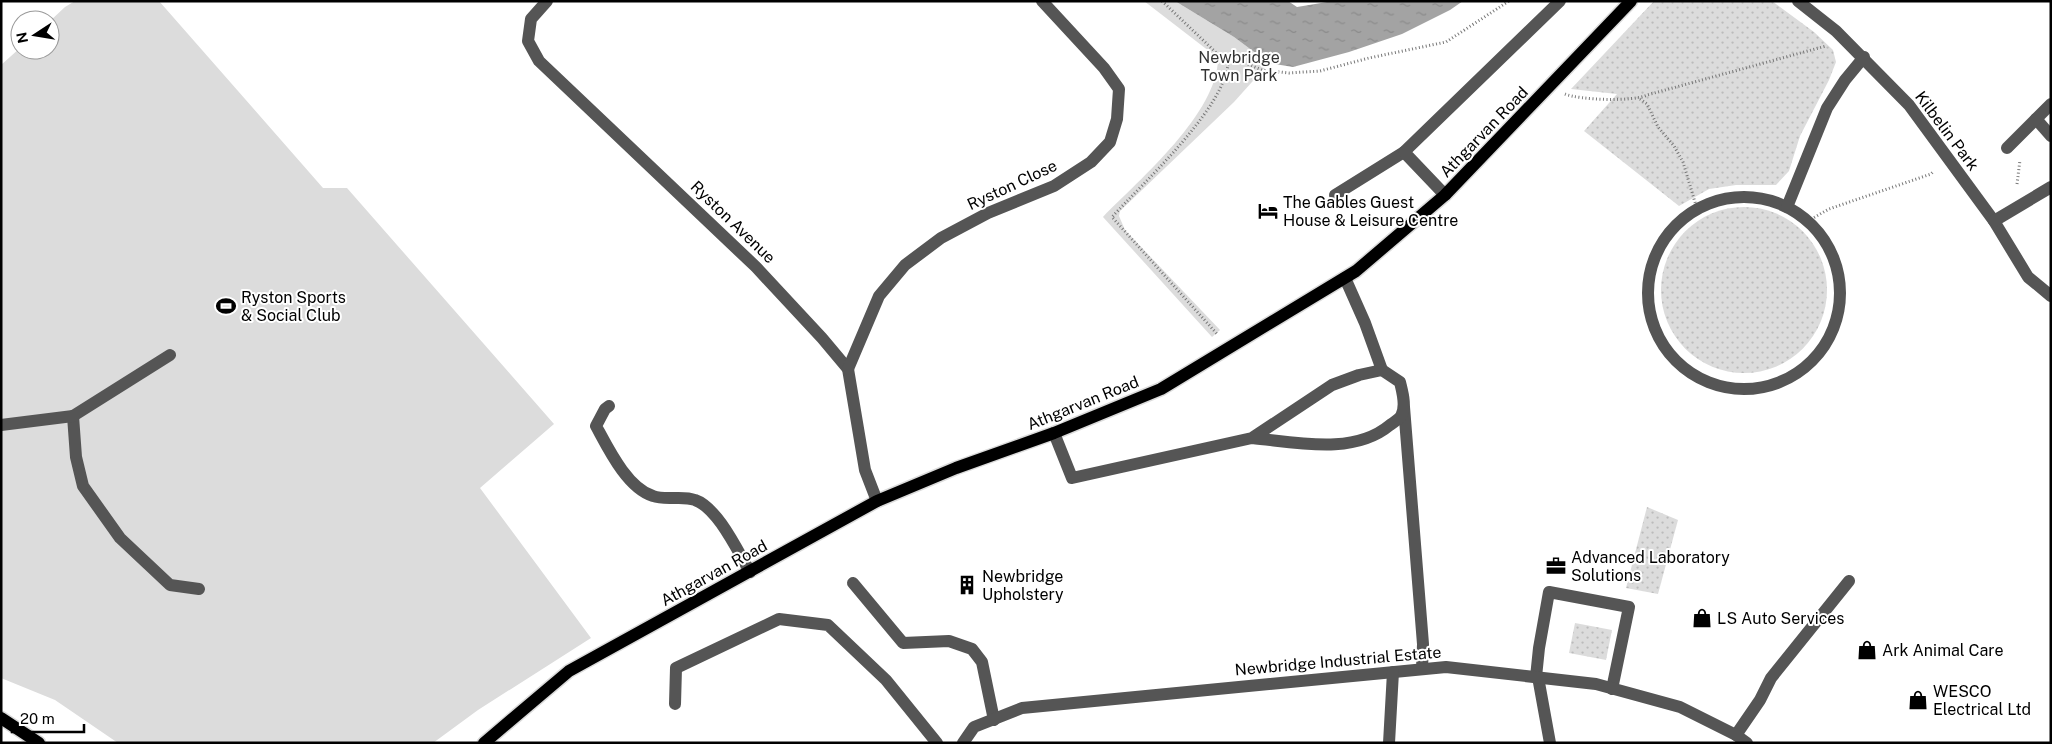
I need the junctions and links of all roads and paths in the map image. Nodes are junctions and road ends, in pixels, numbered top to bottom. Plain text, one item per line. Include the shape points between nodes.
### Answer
1 (548, 1) edge
2 (1042, 1) edge
3 (1162, 1) edge
4 (1509, 1) edge
5 (1560, 1) edge
6 (1631, 1) edge
7 (1798, 1) edge
8 (1841, 36) junction
9 (1864, 57) junction
10 (1228, 64) junction
11 (1548, 88) junction
12 (1640, 99) junction
13 (2051, 104) edge
14 (2036, 119) junction
15 (2051, 136) edge
16 (2007, 148) dead end
17 (1404, 152) junction
18 (1947, 158) junction
19 (2051, 187) edge
20 (1335, 195) dead end
21 (1445, 195) junction
22 (1787, 207) junction
23 (1697, 209) junction
24 (1808, 221) junction
25 (1994, 221) junction
26 (1345, 278) junction
27 (2051, 296) edge
28 (1228, 350) junction
29 (170, 355) dead end
30 (848, 369) junction
31 (1382, 370) junction
32 (1404, 402) junction
33 (610, 406) dead end
34 (73, 416) junction
35 (1, 425) edge
36 (1054, 433) junction
37 (1252, 438) junction
38 (877, 501) junction
39 (750, 572) junction
40 (1849, 581) dead end
41 (853, 583) dead end
42 (199, 589) dead end
43 (1422, 669) junction
44 (1393, 672) junction
45 (1537, 677) junction
46 (1612, 689) junction
47 (675, 704) dead end
48 (1, 718) edge
49 (994, 720) junction
50 (1736, 735) junction
51 (39, 743) edge
52 (484, 743) edge
53 (937, 743) edge
54 (963, 743) edge
55 (1389, 743) edge
56 (1550, 743) edge
57 (1746, 743) edge

1 - 30 street, Ryston Avenue via 531,19 528,40 539,62 756,267
2 - 30 street, Ryston Close via 1104,68 1118,89 1117,118 1110,142 1091,162 1054,186 988,213 941,238 905,265 879,296
3 - 10 path
4 - 10 path via 1446,42 1320,71 1289,73 1262,70 1240,62
5 - 17 street
6 - 11 main road, Athgarvan Road
7 - 8 street, Kilbelin Park
8 - 9 street, Kilbelin Park
8 - 12 path via 1822,48
9 - 18 street, Kilbelin Park via 1909,105
9 - 22 street via 1827,108
10 - 28 path via 1227,76 1201,121 1112,216
11 - 12 path via 1570,96
11 - 21 main road, Athgarvan Road
12 - 23 path via 1647,104 1658,127 1683,162
13 - 14 street
14 - 15 street
14 - 16 street
17 - 20 street
17 - 21 street
18 - 24 path via 1932,174 1829,210
18 - 25 street, Kilbelin Park
19 - 25 street
21 - 26 main road, Athgarvan Road
22 - 23 street via 1765,199 1742,196 1718,200
22 - 24 street
23 - 24 street via 1673,228 1656,253 1648,282 1649,312 1660,341 1679,365 1704,382 1733,390 1764,388 1792,377 1816,358 1832,333 1840,303 1838,273 1827,245
25 - 27 street, Kilbelin Park via 2028,277
26 - 28 main road, Athgarvan Road
26 - 31 street
28 - 36 main road, Athgarvan Road via 1161,389
29 - 34 street
30 - 38 street via 865,470
31 - 32 street via 1400,382
31 - 37 street via 1332,385
32 - 37 street via 1401,416 1385,429 1360,441 1327,445
32 - 43 street
33 - 39 street via 596,426 635,486 653,496 695,500 710,510
34 - 35 street
34 - 42 street via 76,457 83,486 105,518 120,538 170,585
36 - 37 street via 1072,478
36 - 38 main road, Athgarvan Road
38 - 39 main road, Athgarvan Road
39 - 52 main road, Athgarvan Road via 569,671
40 - 50 street via 1771,678
41 - 49 street via 903,643 948,641 972,650 982,662
43 - 44 street, Newbridge Industrial Estate
43 - 45 street, Newbridge Industrial Estate via 1446,667
44 - 49 street, Newbridge Industrial Estate via 1022,708
44 - 55 street
45 - 46 street, Newbridge Industrial Estate
45 - 46 street via 1549,592 1629,607
45 - 56 street
46 - 50 street, Newbridge Industrial Estate via 1680,707
47 - 53 street via 676,668 779,619 828,625 886,680
48 - 51 main road
49 - 54 street, Newbridge Industrial Estate via 974,727
50 - 57 street, Newbridge Industrial Estate

